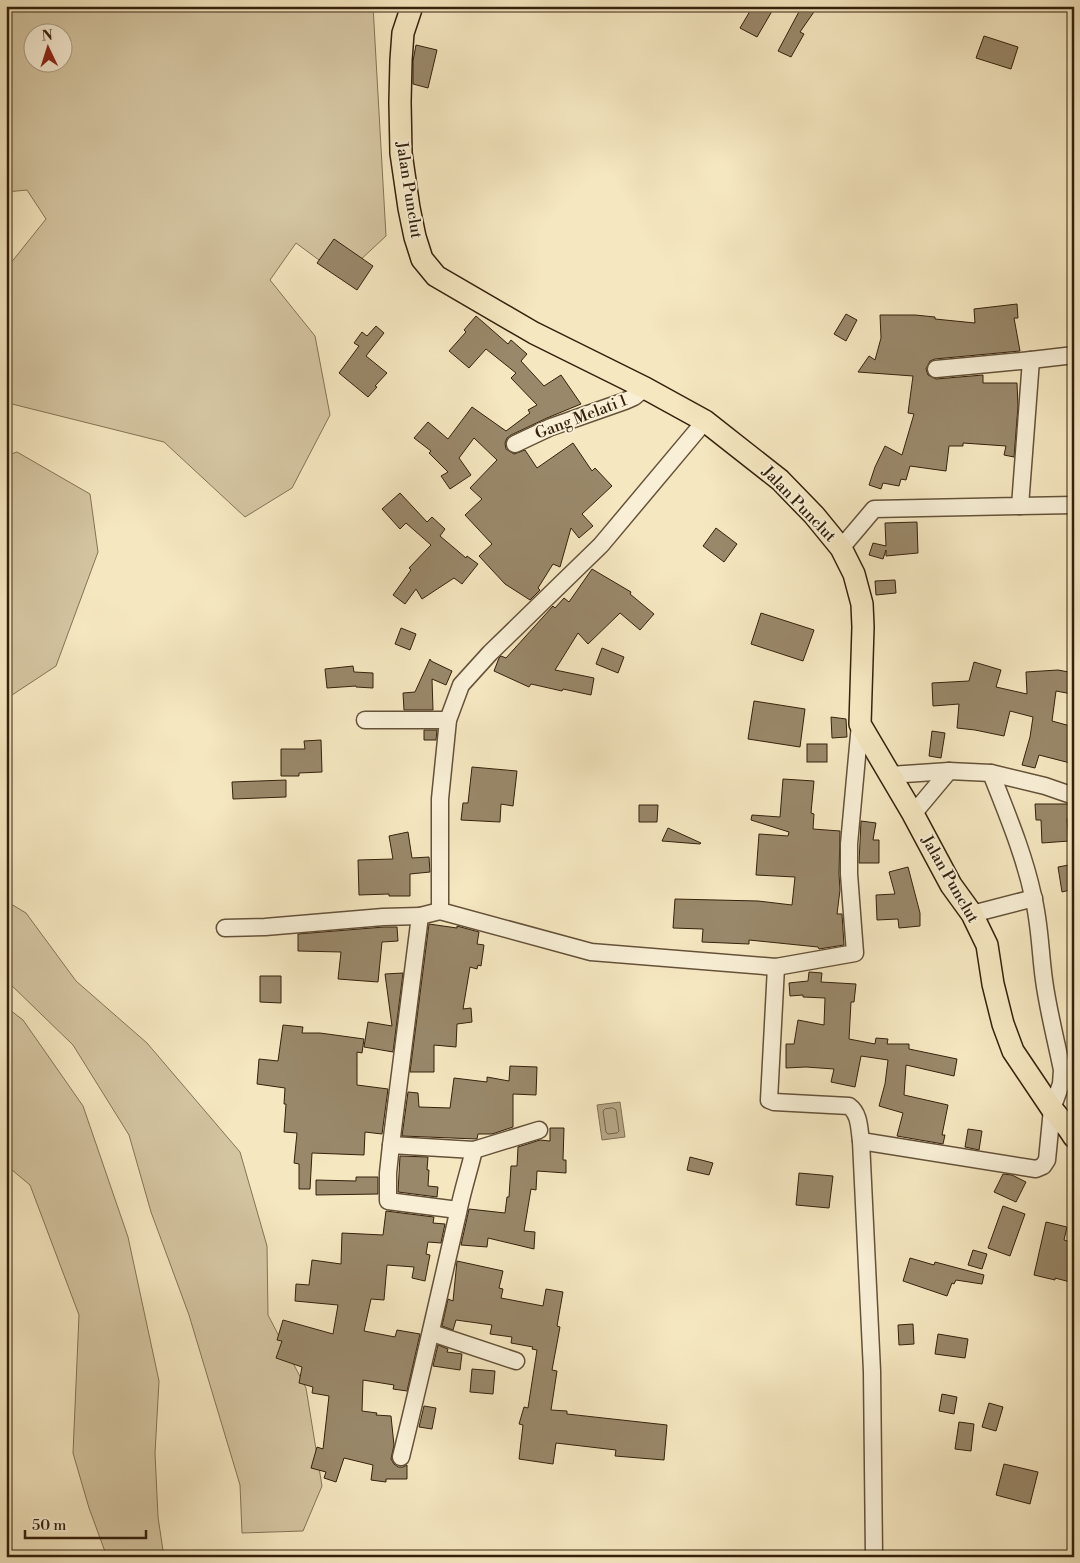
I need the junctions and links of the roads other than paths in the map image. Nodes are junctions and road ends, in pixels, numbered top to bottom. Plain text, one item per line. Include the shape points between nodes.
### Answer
1 (412, 6) edge
2 (1074, 354) edge
3 (1031, 360) junction
4 (936, 369) dead end
5 (645, 388) junction
6 (705, 420) junction
7 (515, 444) dead end
8 (1074, 505) edge
9 (1020, 506) junction
10 (841, 548) junction
11 (364, 720) dead end
12 (448, 720) junction
13 (860, 724) junction
14 (949, 771) junction
15 (991, 773) junction
16 (890, 775) junction
17 (1074, 796) edge
18 (914, 814) junction
19 (1034, 898) junction
20 (440, 911) junction
21 (972, 914) junction
22 (420, 916) junction
23 (224, 928) dead end
24 (776, 968) junction
25 (1052, 1108) junction
26 (539, 1130) dead end
27 (1074, 1136) edge
28 (861, 1141) junction
29 (391, 1144) junction
30 (474, 1150) junction
31 (458, 1210) junction
32 (432, 1333) junction
33 (516, 1361) dead end
34 (401, 1457) dead end
35 (874, 1557) edge

1 - 5 main road, Jalan Punclut via 401,60 401,153 409,208 422,259 436,276 534,333
2 - 3 street
3 - 4 street
3 - 9 street
5 - 6 main road, Jalan Punclut
5 - 7 street, Gang Melati 1 via 625,402 551,427
6 - 10 main road, Jalan Punclut via 780,480
6 - 12 street via 601,544 490,653 461,686
8 - 9 street
9 - 10 street via 874,509
10 - 13 main road, Jalan Punclut via 854,574 862,604
11 - 12 street
12 - 20 street via 440,799
13 - 16 main road, Jalan Punclut
13 - 24 street via 849,844 855,953
14 - 15 street
14 - 16 street
14 - 18 street
15 - 17 street
15 - 19 street via 1016,836
16 - 18 main road, Jalan Punclut
18 - 21 main road, Jalan Punclut via 951,885
19 - 21 street
19 - 25 street via 1044,980 1062,1070 1061,1084
20 - 22 street
20 - 24 street via 590,952
21 - 25 main road, Jalan Punclut via 987,945 993,984 1013,1051
22 - 23 street
22 - 29 street
24 - 28 street via 769,1100 849,1106 857,1115
25 - 27 main road, Jalan Punclut
25 - 28 street via 1047,1160 1036,1169
26 - 30 street
28 - 35 street via 872,1371
29 - 30 street
29 - 31 street via 388,1201
30 - 31 street
31 - 32 street
32 - 33 street
32 - 34 street

